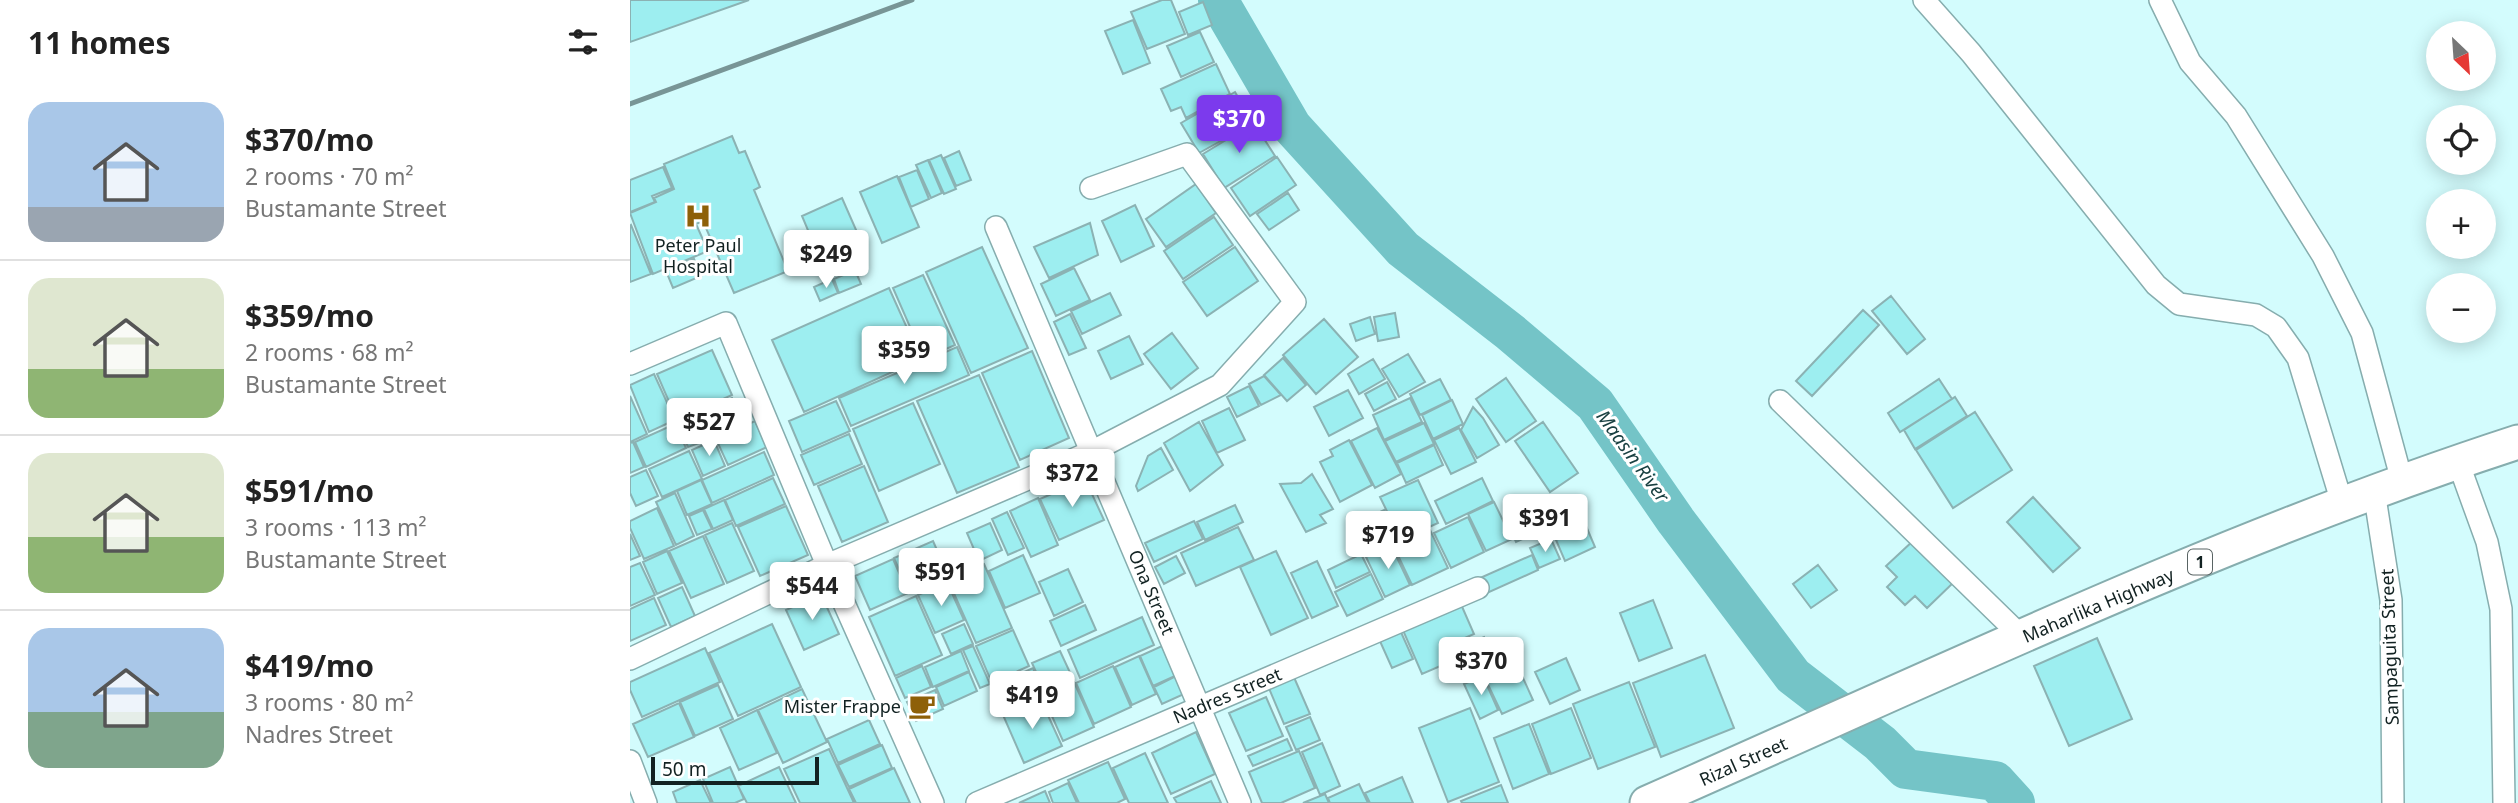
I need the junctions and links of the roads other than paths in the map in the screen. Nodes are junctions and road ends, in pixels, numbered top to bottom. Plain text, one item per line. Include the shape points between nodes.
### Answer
1 (1924, 0) edge
2 (2160, 0) edge
3 (1091, 188) dead end
4 (996, 227) dead end
5 (630, 364) edge
6 (1780, 401) dead end
7 (2518, 442) edge
8 (1093, 451) junction
9 (2458, 462) junction
10 (2388, 486) junction
11 (2342, 503) junction
12 (827, 565) junction
13 (1478, 588) dead end
14 (2022, 637) junction
15 (630, 659) edge
16 (2511, 706) edge
17 (1200, 707) junction
18 (1800, 736) joint
19 (630, 761) edge
20 (646, 803) edge
21 (933, 803) edge
22 (977, 803) edge
23 (1240, 803) edge
24 (1647, 803) edge
25 (2393, 803) edge
26 (2504, 803) edge

1 - 11 street via 2156,285 2179,304 2256,315 2276,327 2298,358
2 - 10 street, Sampaguita Street via 2190,62 2236,116 2329,267 2362,333
3 - 8 street via 1187,154 1295,302 1220,385
4 - 8 street, Ona Street
5 - 12 street via 726,323
6 - 14 street
7 - 9 main road, Maharlika Highway / 1
8 - 12 street
8 - 17 street, Ona Street
9 - 10 main road, Maharlika Highway / 1
9 - 16 street via 2487,542 2501,609
10 - 11 main road, Maharlika Highway / 1
10 - 25 street, Sampaguita Street
11 - 14 main road, Maharlika Highway / 1
12 - 15 street
12 - 21 street
13 - 17 street, Nadres Street
14 - 18 main road, Maharlika Highway / 1
16 - 26 street
17 - 22 street, Nadres Street
17 - 23 street, Ona Street
18 - 24 main road, Rizal Street / 1
19 - 20 street

